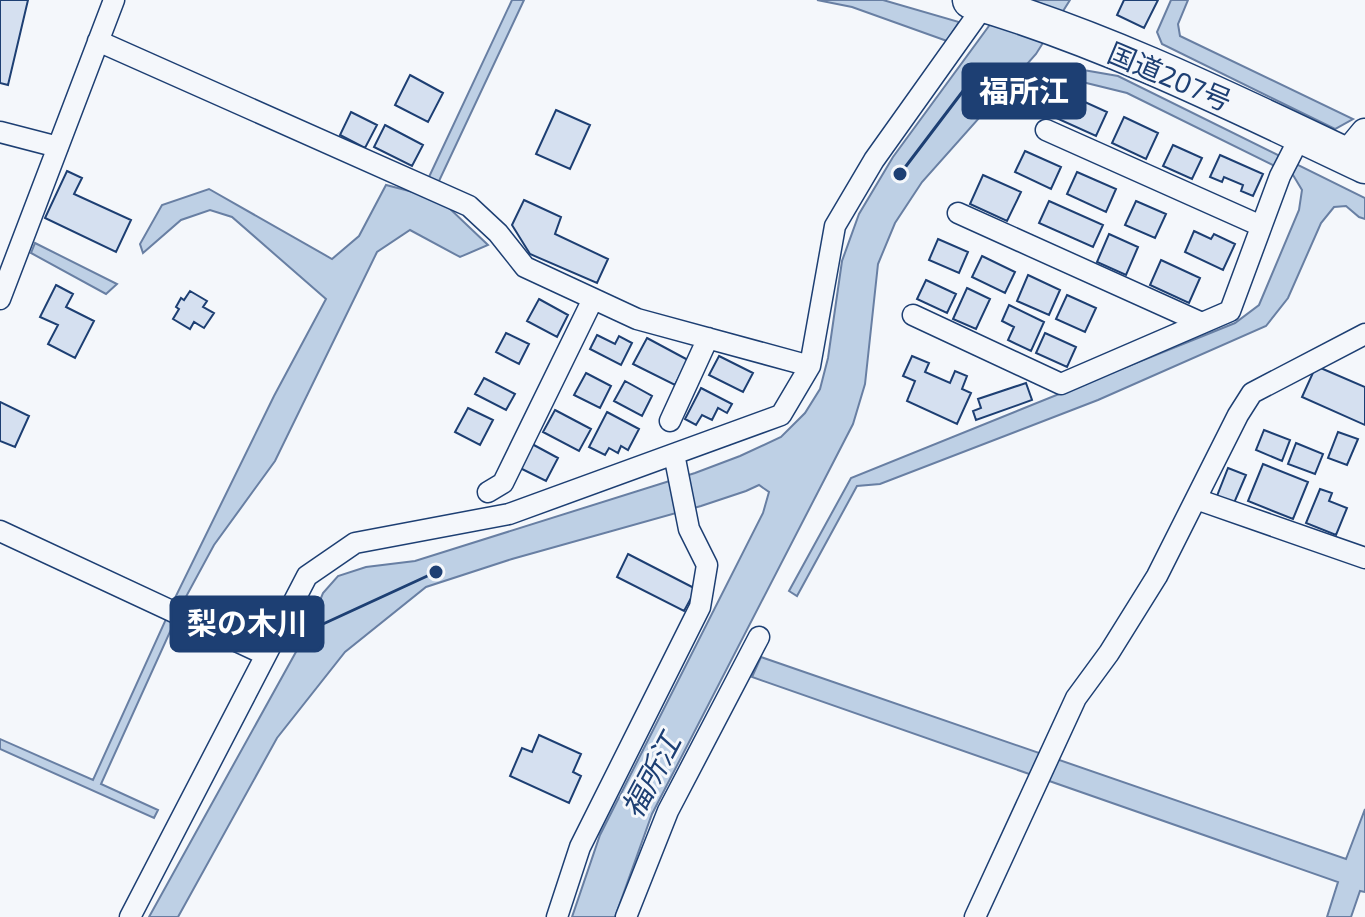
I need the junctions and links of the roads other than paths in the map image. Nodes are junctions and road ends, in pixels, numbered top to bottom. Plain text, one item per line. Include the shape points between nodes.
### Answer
1 (114, 0) edge
2 (981, 1) edge
3 (98, 41) junction
4 (1046, 130) dead end
5 (0, 132) edge
6 (1296, 145) junction
7 (58, 147) junction
8 (1359, 151) edge
9 (958, 213) dead end
10 (1261, 226) junction
11 (0, 299) edge
12 (593, 299) junction
13 (913, 315) dead end
14 (1202, 323) junction
15 (1365, 334) edge
16 (708, 338) junction
17 (810, 366) junction
18 (670, 421) dead end
19 (674, 454) junction
20 (488, 492) dead end
21 (1196, 499) junction
22 (0, 531) edge
23 (1365, 558) edge
24 (759, 637) dead end
25 (266, 655) junction
26 (130, 917) edge
27 (557, 917) edge
28 (626, 917) edge
29 (975, 917) edge

1 - 3 street
2 - 6 highway, 国道207号 via 1147,64
2 - 17 street via 835,226
3 - 7 street
3 - 12 street via 469,206 525,267
4 - 10 street
5 - 7 street
6 - 8 highway, 国道207号
6 - 10 street
7 - 11 street
9 - 14 street
10 - 14 street via 1230,311
12 - 16 street via 637,319
12 - 20 street via 503,483
13 - 14 street via 1061,384
15 - 21 street via 1252,393
16 - 17 street
16 - 18 street
17 - 19 street via 781,415
19 - 25 street via 509,514 355,543 307,576
19 - 27 street via 689,529 707,565 700,607 580,847
21 - 23 street
21 - 29 street via 1157,576 1076,698
22 - 25 street
24 - 28 street via 668,811
25 - 26 street

